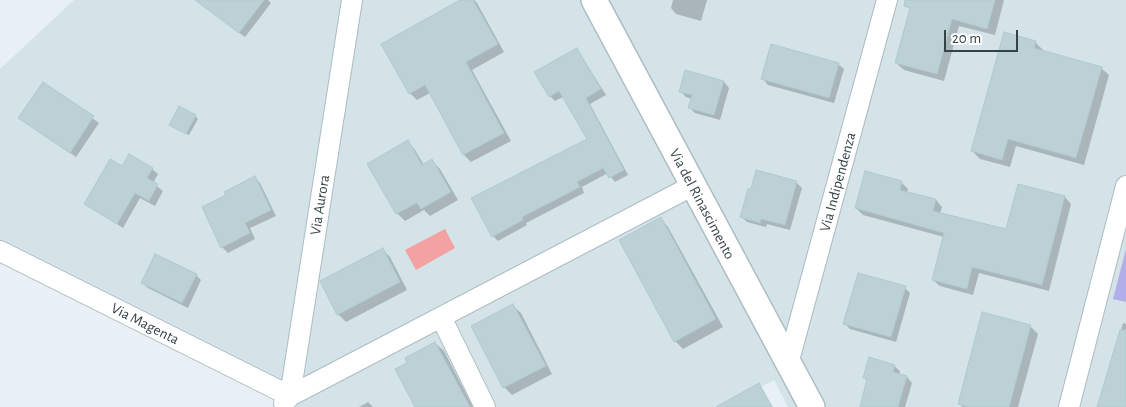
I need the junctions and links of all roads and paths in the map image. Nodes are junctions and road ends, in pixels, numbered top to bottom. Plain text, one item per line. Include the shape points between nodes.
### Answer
1 (352, 0) edge
2 (887, 0) edge
3 (601, 6) edge
4 (692, 186) junction
5 (1126, 186) edge
6 (0, 251) edge
7 (441, 317) junction
8 (788, 364) junction
9 (285, 402) edge
10 (485, 407) edge
11 (812, 407) edge
12 (1069, 407) edge

1 - 9 street, Via Aurora
2 - 8 street, Via Indipendenza
3 - 4 street, Via del Rinascimento
4 - 7 street
4 - 8 street, Via del Rinascimento
5 - 12 street
6 - 9 street, Via Magenta
7 - 9 street
7 - 10 street
8 - 11 street, Via del Rinascimento

